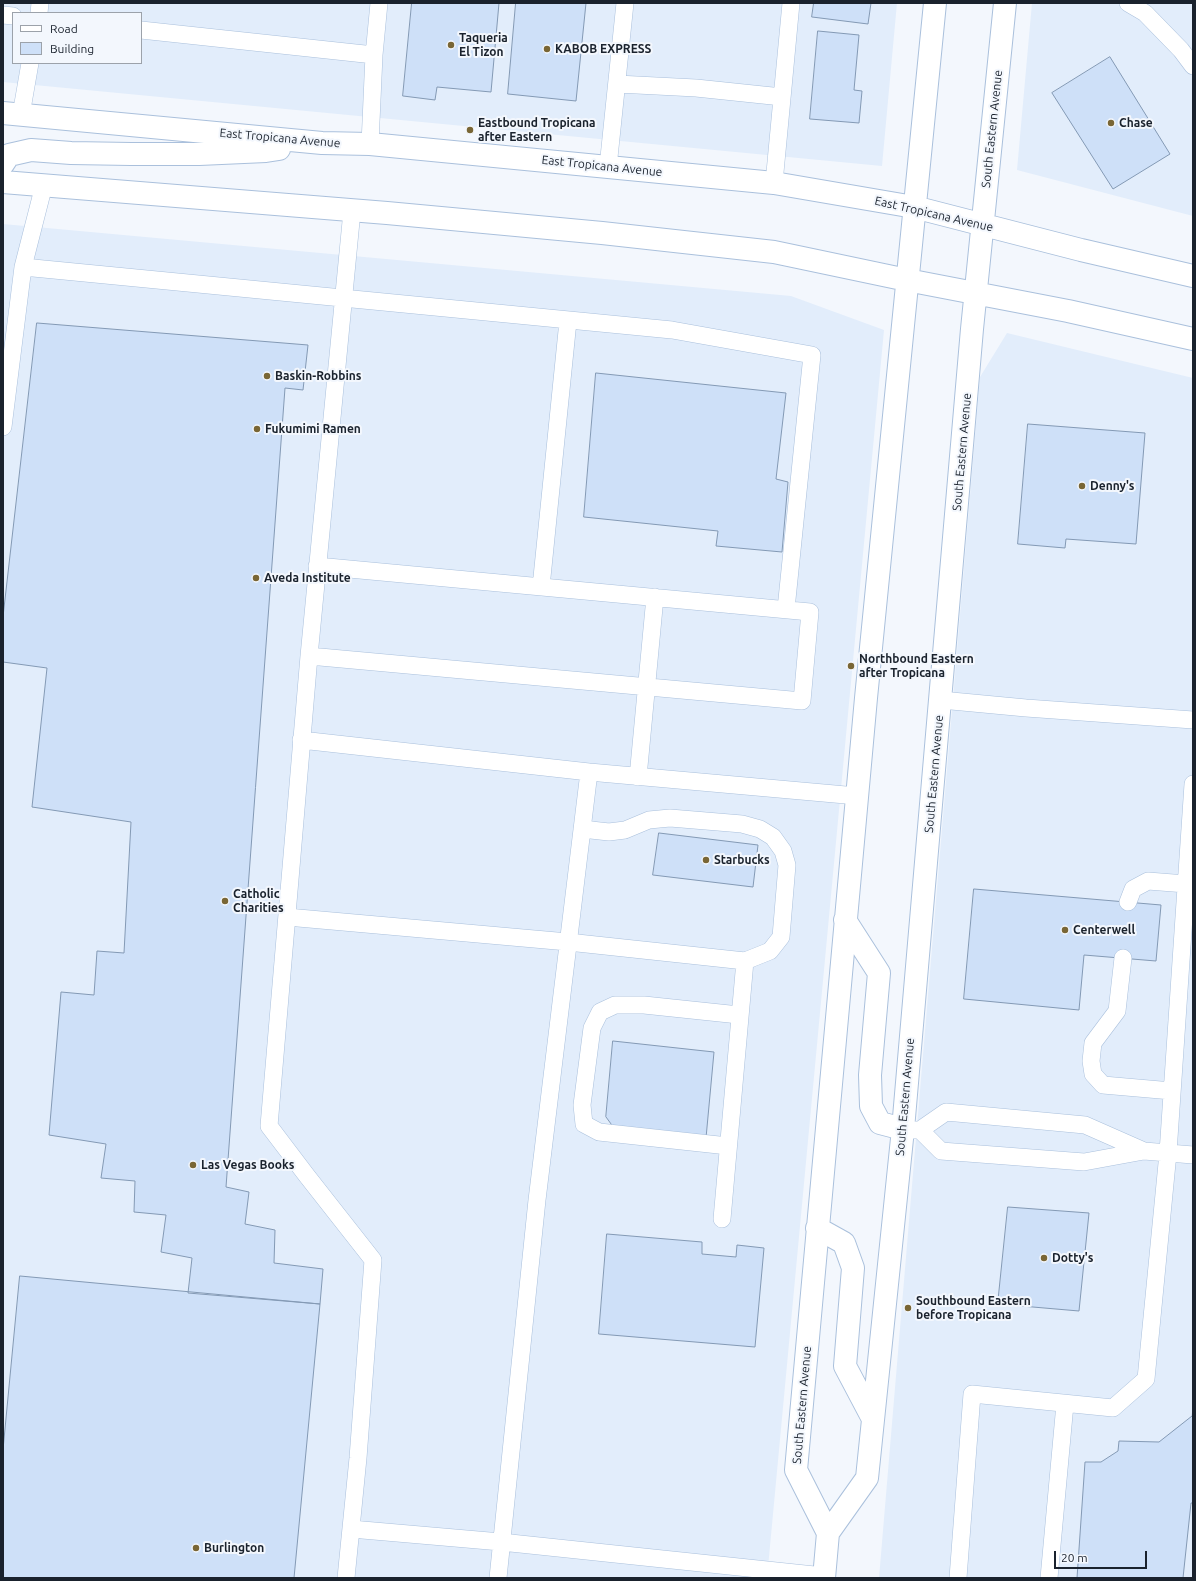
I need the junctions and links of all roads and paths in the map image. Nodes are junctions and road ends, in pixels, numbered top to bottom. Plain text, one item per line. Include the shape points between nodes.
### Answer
1 (379, 3) edge
2 (625, 3) edge
3 (791, 3) edge
4 (935, 3) edge
5 (1005, 3) edge
6 (1128, 3) edge
7 (142, 30) edge
8 (374, 55) junction
9 (30, 64) edge
10 (1193, 66) edge
11 (617, 84) junction
12 (782, 97) junction
13 (9, 117) edge
14 (322, 143) junction
15 (370, 144) junction
16 (3, 164) edge
17 (608, 167) junction
18 (3, 182) edge
19 (774, 183) junction
20 (44, 185) junction
21 (914, 207) junction
22 (352, 211) junction
23 (983, 225) junction
24 (24, 267) junction
25 (1193, 276) edge
26 (907, 280) junction
27 (976, 294) junction
28 (344, 298) junction
29 (568, 321) junction
30 (1193, 339) edge
31 (3, 427) edge
32 (317, 566) junction
33 (541, 587) junction
34 (655, 597) junction
35 (786, 609) junction
36 (309, 656) junction
37 (646, 687) junction
38 (941, 700) junction
39 (1193, 720) edge
40 (301, 740) junction
41 (589, 772) junction
42 (638, 776) junction
43 (1193, 784) edge
44 (856, 796) junction
45 (582, 829) junction
46 (1186, 884) junction
47 (1128, 902) dead end
48 (286, 917) junction
49 (845, 920) junction
50 (568, 942) junction
51 (1123, 958) dead end
52 (745, 961) junction
53 (739, 1015) junction
54 (1172, 1091) junction
55 (912, 1130) junction
56 (728, 1146) junction
57 (1144, 1151) junction
58 (1168, 1153) junction
59 (1193, 1156) edge
60 (722, 1219) dead end
61 (817, 1228) junction
62 (1065, 1404) junction
63 (873, 1419) junction
64 (351, 1529) junction
65 (828, 1533) junction
66 (501, 1542) junction
67 (824, 1577) edge
68 (346, 1578) edge
69 (498, 1578) edge
70 (958, 1578) edge
71 (1049, 1578) edge

1 - 8 lane
2 - 11 lane
3 - 12 lane
4 - 21 main road, South Eastern Avenue
5 - 23 main road, South Eastern Avenue
6 - 10 lane via 1145,13
7 - 8 lane
8 - 15 lane
9 - 13 lane
11 - 12 lane via 696,88
11 - 17 lane
12 - 19 lane
13 - 14 main road, East Tropicana Avenue
14 - 15 main road, East Tropicana Avenue
14 - 16 main road via 266,151 199,154 31,150 9,155
15 - 17 main road, East Tropicana Avenue
17 - 19 main road, East Tropicana Avenue
18 - 20 main road
19 - 21 main road, East Tropicana Avenue
20 - 22 main road
20 - 24 lane
21 - 23 main road, East Tropicana Avenue
21 - 26 main road, South Eastern Avenue
22 - 26 main road via 602,233 774,252
22 - 28 lane
23 - 25 main road, East Tropicana Avenue
23 - 27 main road, South Eastern Avenue
24 - 28 lane
24 - 31 lane
26 - 27 main road
26 - 44 main road, South Eastern Avenue
27 - 30 main road via 1068,311
27 - 38 main road, South Eastern Avenue
28 - 29 lane
28 - 32 lane
29 - 33 lane
29 - 35 lane via 672,330 812,356
32 - 33 lane
32 - 36 lane
33 - 34 lane
34 - 35 lane
34 - 37 lane
35 - 37 lane via 810,612 802,701
36 - 37 lane
36 - 40 lane
37 - 42 lane
38 - 39 lane
38 - 55 main road, South Eastern Avenue
40 - 41 lane
40 - 48 lane
41 - 42 lane
41 - 45 lane
42 - 44 lane
43 - 46 lane
44 - 49 main road, South Eastern Avenue
45 - 50 lane
45 - 52 lane via 609,832 625,830 649,820 670,818 742,824 760,829 773,837 783,851 787,865 781,937 770,951
46 - 47 lane via 1148,881 1133,888
46 - 54 lane
48 - 50 lane
48 - 64 lane via 269,1126 373,1260
49 - 55 main road via 879,973 870,1075 871,1106 880,1123
49 - 61 main road, South Eastern Avenue
50 - 52 lane
50 - 66 lane via 537,1200
51 - 54 lane via 1117,1011 1093,1043 1093,1074 1103,1085
52 - 53 lane
53 - 56 lane
53 - 56 lane via 644,1005 615,1005 600,1012 592,1028 582,1105 584,1124 599,1132
54 - 58 lane
55 - 57 lane via 941,1151 1084,1162
55 - 57 lane via 946,1112 961,1113 1085,1125
55 - 63 main road, South Eastern Avenue
56 - 60 lane
57 - 58 lane
58 - 59 lane
58 - 62 lane via 1146,1379 1113,1408
61 - 63 main road via 844,1243 854,1268 845,1366
61 - 65 main road, South Eastern Avenue via 796,1470
62 - 70 lane via 972,1394
62 - 71 lane
63 - 65 main road, South Eastern Avenue via 868,1478
64 - 66 lane
64 - 68 lane
65 - 67 main road
66 - 67 lane
66 - 69 lane

